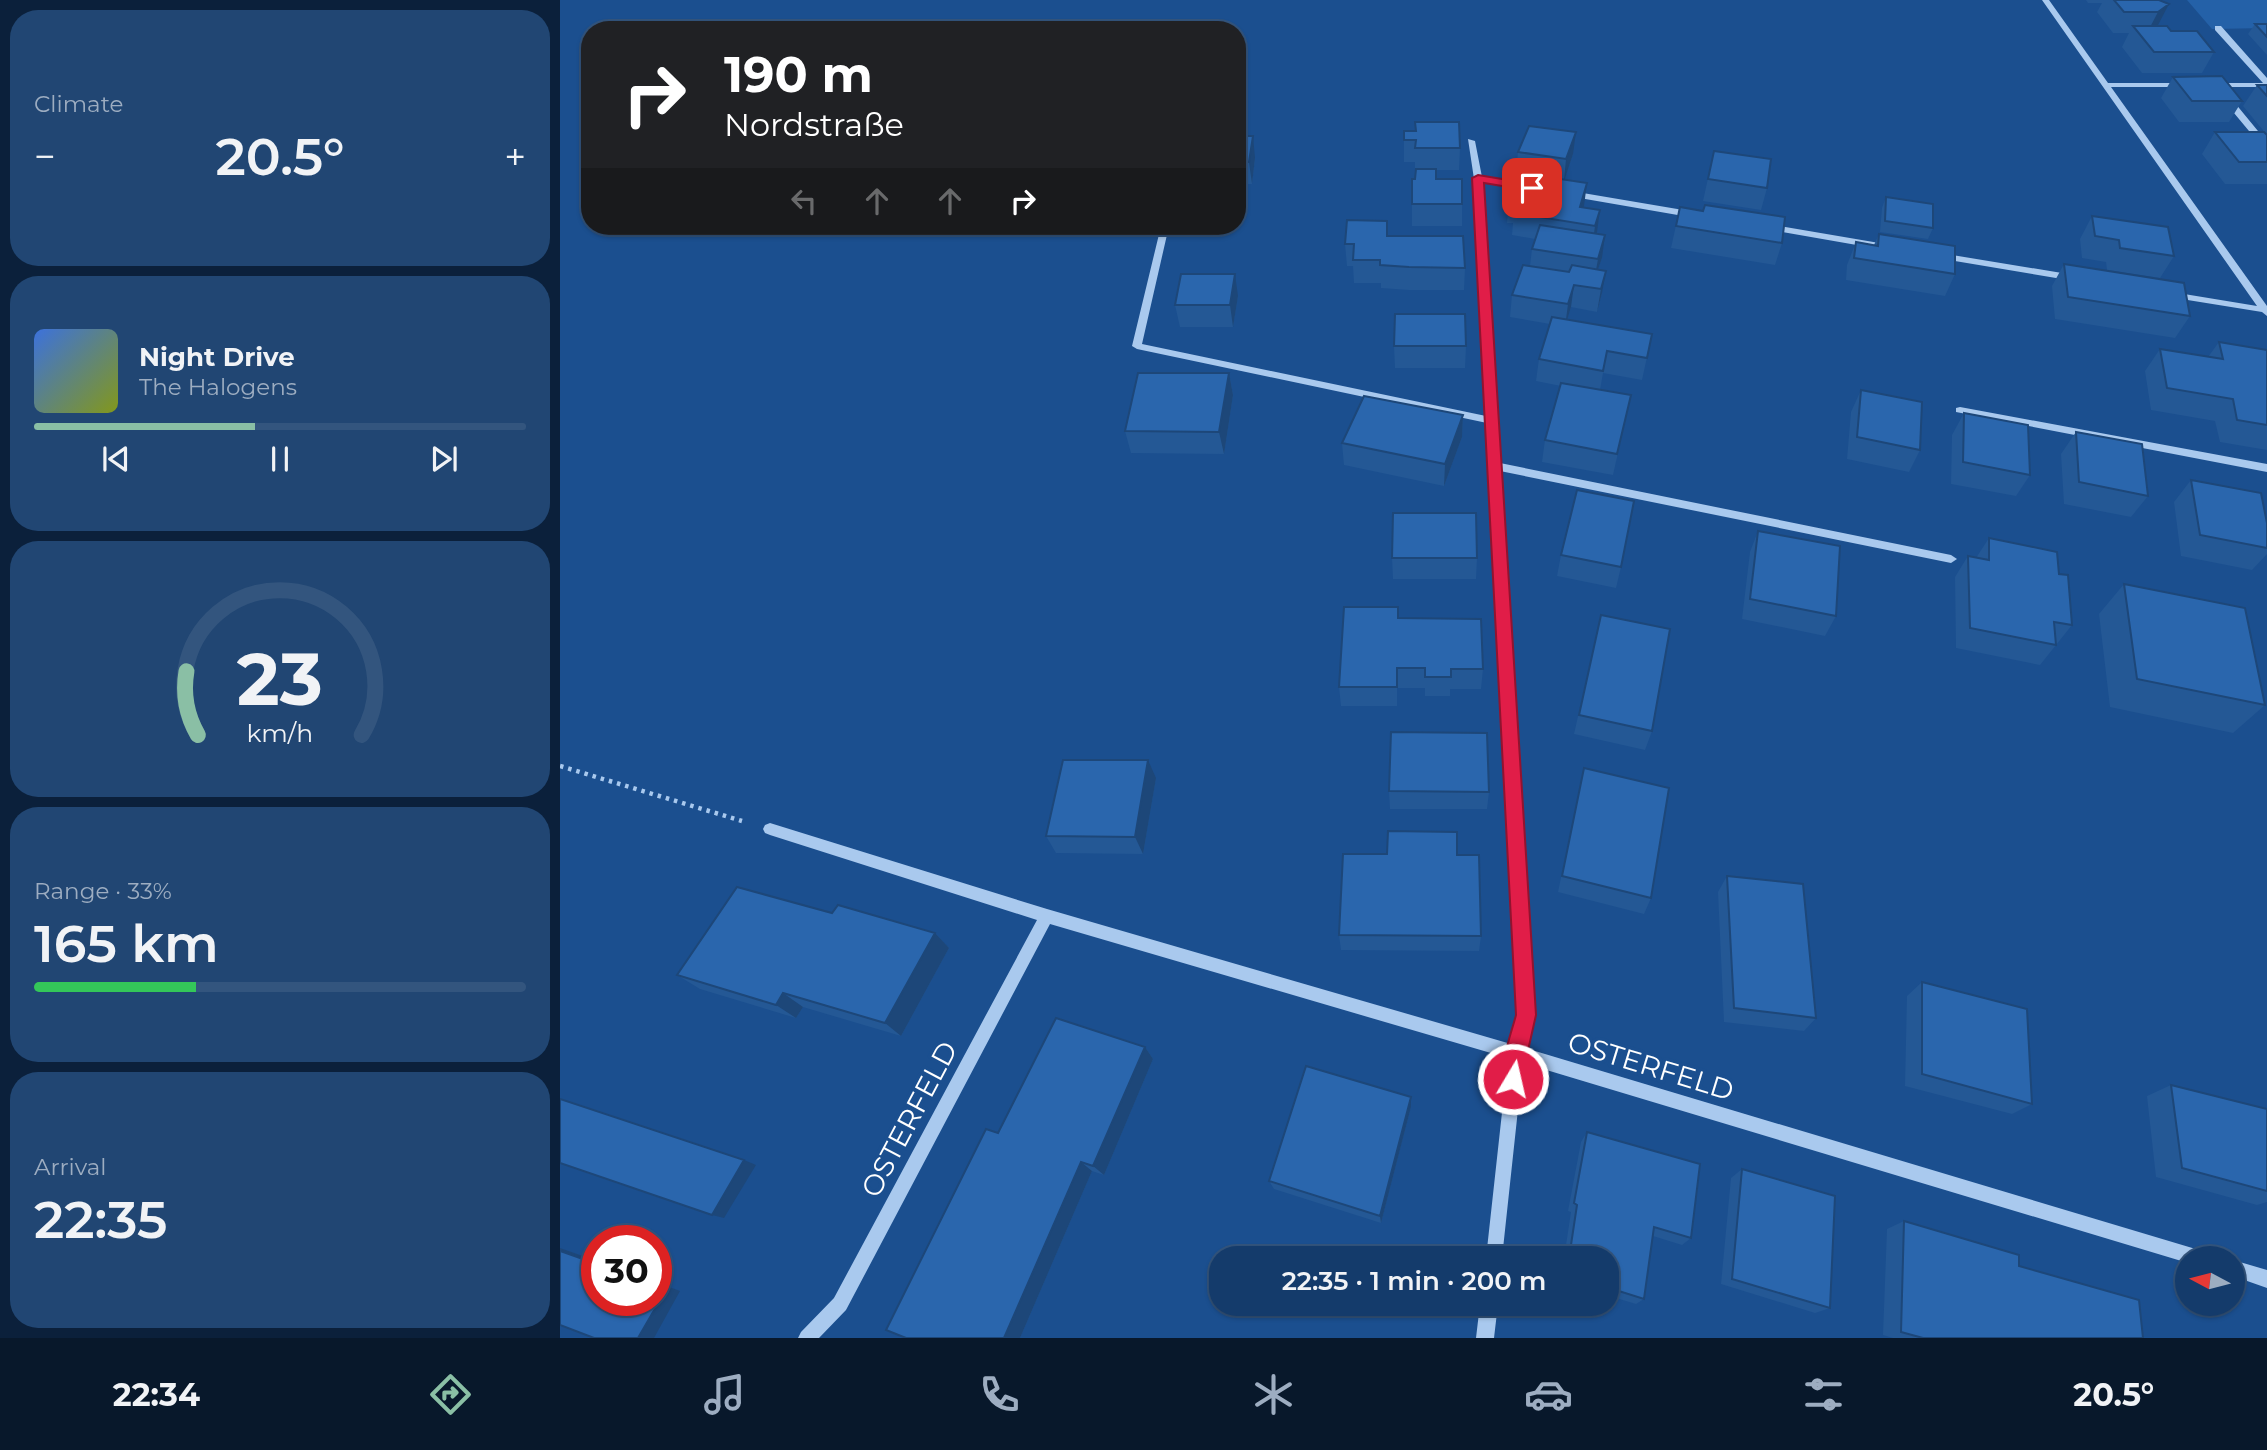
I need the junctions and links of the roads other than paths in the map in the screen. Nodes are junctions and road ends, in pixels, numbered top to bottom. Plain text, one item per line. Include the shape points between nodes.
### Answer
1 (2045, 0) edge
2 (2218, 28) dead end
3 (2267, 84) edge
4 (2104, 85) junction
5 (2191, 85) edge
6 (2203, 85) edge
7 (2216, 85) junction
8 (1471, 141) dead end
9 (2267, 147) edge
10 (1478, 178) junction
11 (1546, 190) edge
12 (1560, 192) edge
13 (1709, 217) edge
14 (1764, 226) edge
15 (1163, 235) edge
16 (1900, 249) edge
17 (1927, 254) edge
18 (2091, 281) edge
19 (2159, 293) edge
20 (2266, 312) edge
21 (1960, 410) dead end
22 (1492, 421) junction
23 (1494, 466) junction
24 (2267, 468) edge
25 (1951, 559) dead end
26 (770, 829) road end
27 (1046, 916) junction
28 (1516, 1053) junction
29 (1495, 1246) edge
30 (2175, 1251) edge
31 (2245, 1272) edge
32 (2267, 1279) edge
33 (1488, 1316) edge
34 (807, 1338) edge
35 (1485, 1338) edge

1 - 4 street
2 - 3 street
3 - 7 street
4 - 5 street
4 - 20 street
6 - 7 street
7 - 9 street
8 - 10 street
10 - 11 street
10 - 22 street
12 - 13 street
14 - 16 street
15 - 22 street via 1137,346
17 - 18 street
19 - 20 street
21 - 24 street
22 - 23 street
23 - 25 street
23 - 28 street via 1526,1015
26 - 27 street, OSTERFELD
27 - 28 street, OSTERFELD
27 - 34 street, OSTERFELD via 840,1304
28 - 29 street
28 - 30 street, OSTERFELD
31 - 32 street
33 - 35 street

